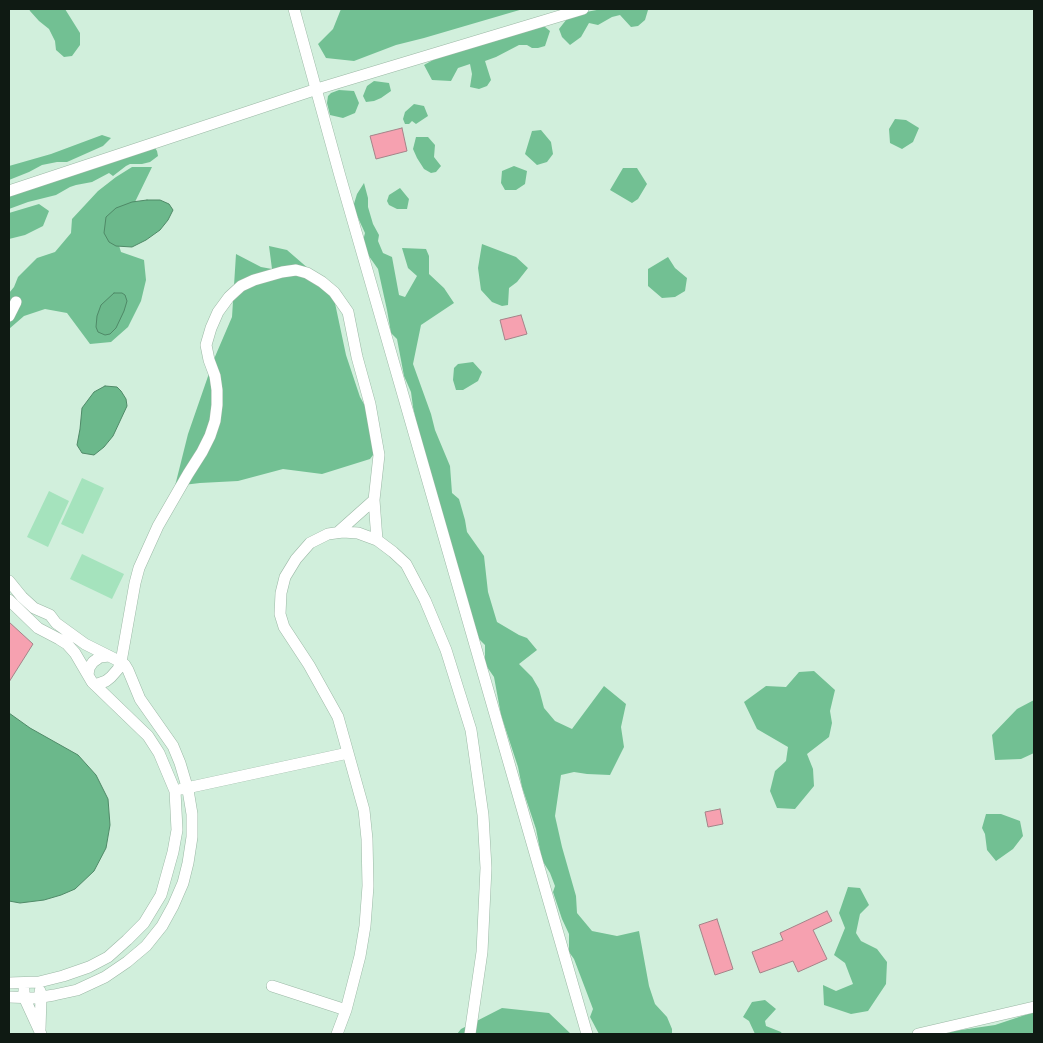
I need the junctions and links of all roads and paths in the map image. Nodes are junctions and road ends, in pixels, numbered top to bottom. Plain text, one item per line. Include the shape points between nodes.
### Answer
1 (294, 9) edge
2 (583, 9) edge
3 (316, 89) junction
4 (9, 191) edge
5 (16, 302) dead end
6 (9, 316) edge
7 (374, 500) junction
8 (338, 533) junction
9 (377, 540) junction
10 (9, 581) edge
11 (9, 600) edge
12 (43, 612) junction
13 (56, 623) junction
14 (33, 625) junction
15 (47, 633) junction
16 (109, 656) junction
17 (121, 662) junction
18 (88, 675) junction
19 (95, 685) junction
20 (348, 753) junction
21 (188, 788) junction
22 (175, 791) junction
23 (93, 965) junction
24 (99, 980) junction
25 (39, 982) junction
26 (9, 983) edge
27 (24, 984) junction
28 (272, 986) dead end
29 (9, 997) edge
30 (24, 997) junction
31 (41, 997) junction
32 (1034, 1007) edge
33 (346, 1010) junction
34 (40, 1032) edge
35 (338, 1034) edge
36 (470, 1034) edge
37 (588, 1034) edge
38 (918, 1034) edge

1 - 3 street
2 - 3 street
3 - 4 street
3 - 37 street
5 - 6 street
7 - 8 street
7 - 9 street
7 - 17 street via 379,455 348,312 334,292 322,282 296,270 241,286 218,312 206,345 217,390 215,421 202,452 158,526 139,568
8 - 9 street via 358,534
8 - 20 street via 310,543 296,559 285,577 280,614 284,627 338,717
9 - 36 street via 406,564 425,600 446,650 471,730 483,815 486,868 482,952
10 - 12 street via 29,604
11 - 14 street
12 - 13 street
12 - 14 street via 35,618
13 - 15 street
13 - 16 street
14 - 15 street
15 - 18 street via 71,648
16 - 17 street
16 - 18 street via 93,662
17 - 19 street via 111,677
17 - 21 street via 128,670 140,699 172,746
18 - 19 street
19 - 22 street via 148,736
20 - 21 street
20 - 33 street via 364,810 368,886 360,956
21 - 22 street
21 - 24 street via 192,837 183,883 173,906 146,946
22 - 23 street via 177,830 161,894 144,923 108,957
23 - 24 street
23 - 25 street
24 - 31 street via 77,990
25 - 27 street
25 - 31 street
26 - 27 street
27 - 30 street
28 - 33 street
29 - 30 street
30 - 31 street
30 - 34 street
31 - 34 street
32 - 38 street
33 - 35 street

